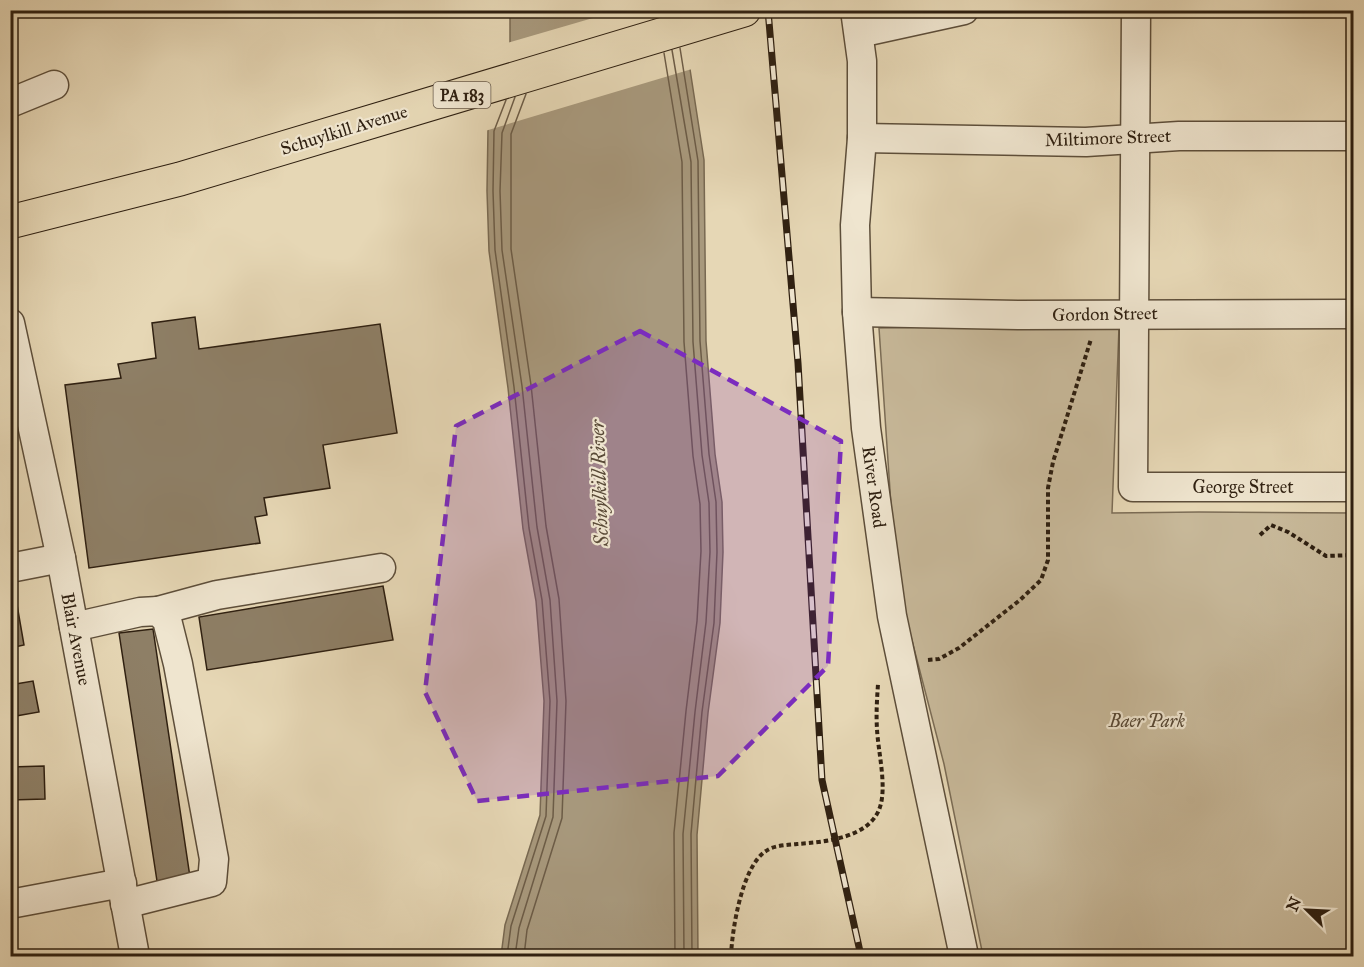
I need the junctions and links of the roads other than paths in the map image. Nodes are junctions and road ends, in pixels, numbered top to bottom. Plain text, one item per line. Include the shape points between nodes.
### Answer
1 (744, 10) edge
2 (964, 10) edge
3 (1136, 10) edge
4 (857, 22) edge
5 (54, 85) dead end
6 (10, 103) edge
7 (1353, 136) edge
8 (862, 138) junction
9 (1134, 138) junction
10 (10, 222) edge
11 (857, 312) junction
12 (1134, 313) junction
13 (1353, 314) edge
14 (10, 323) edge
15 (1353, 487) edge
16 (60, 558) junction
17 (10, 568) edge
18 (381, 568) dead end
19 (158, 611) junction
20 (74, 627) junction
21 (123, 893) junction
22 (10, 904) edge
23 (135, 957) edge
24 (964, 957) edge

1 - 10 main road, Schuylkill Avenue / PA 183 via 180,179
2 - 4 street
3 - 9 street
4 - 8 street, River Road via 862,61
5 - 6 street
7 - 9 street, Miltimore Street
8 - 9 street, Miltimore Street via 1086,142
8 - 11 street, River Road via 855,225
9 - 12 street
11 - 12 street, Gordon Street
11 - 24 street, River Road via 866,429 892,616
12 - 13 street, Gordon Street
12 - 15 street, George Street via 1133,487
14 - 16 street, Blair Avenue
16 - 17 street
16 - 20 street, Blair Avenue
18 - 19 street via 217,595
19 - 20 street
19 - 21 street via 167,620 178,664 214,860 212,882
20 - 21 street, Blair Avenue
21 - 22 street
21 - 23 street, Blair Avenue

